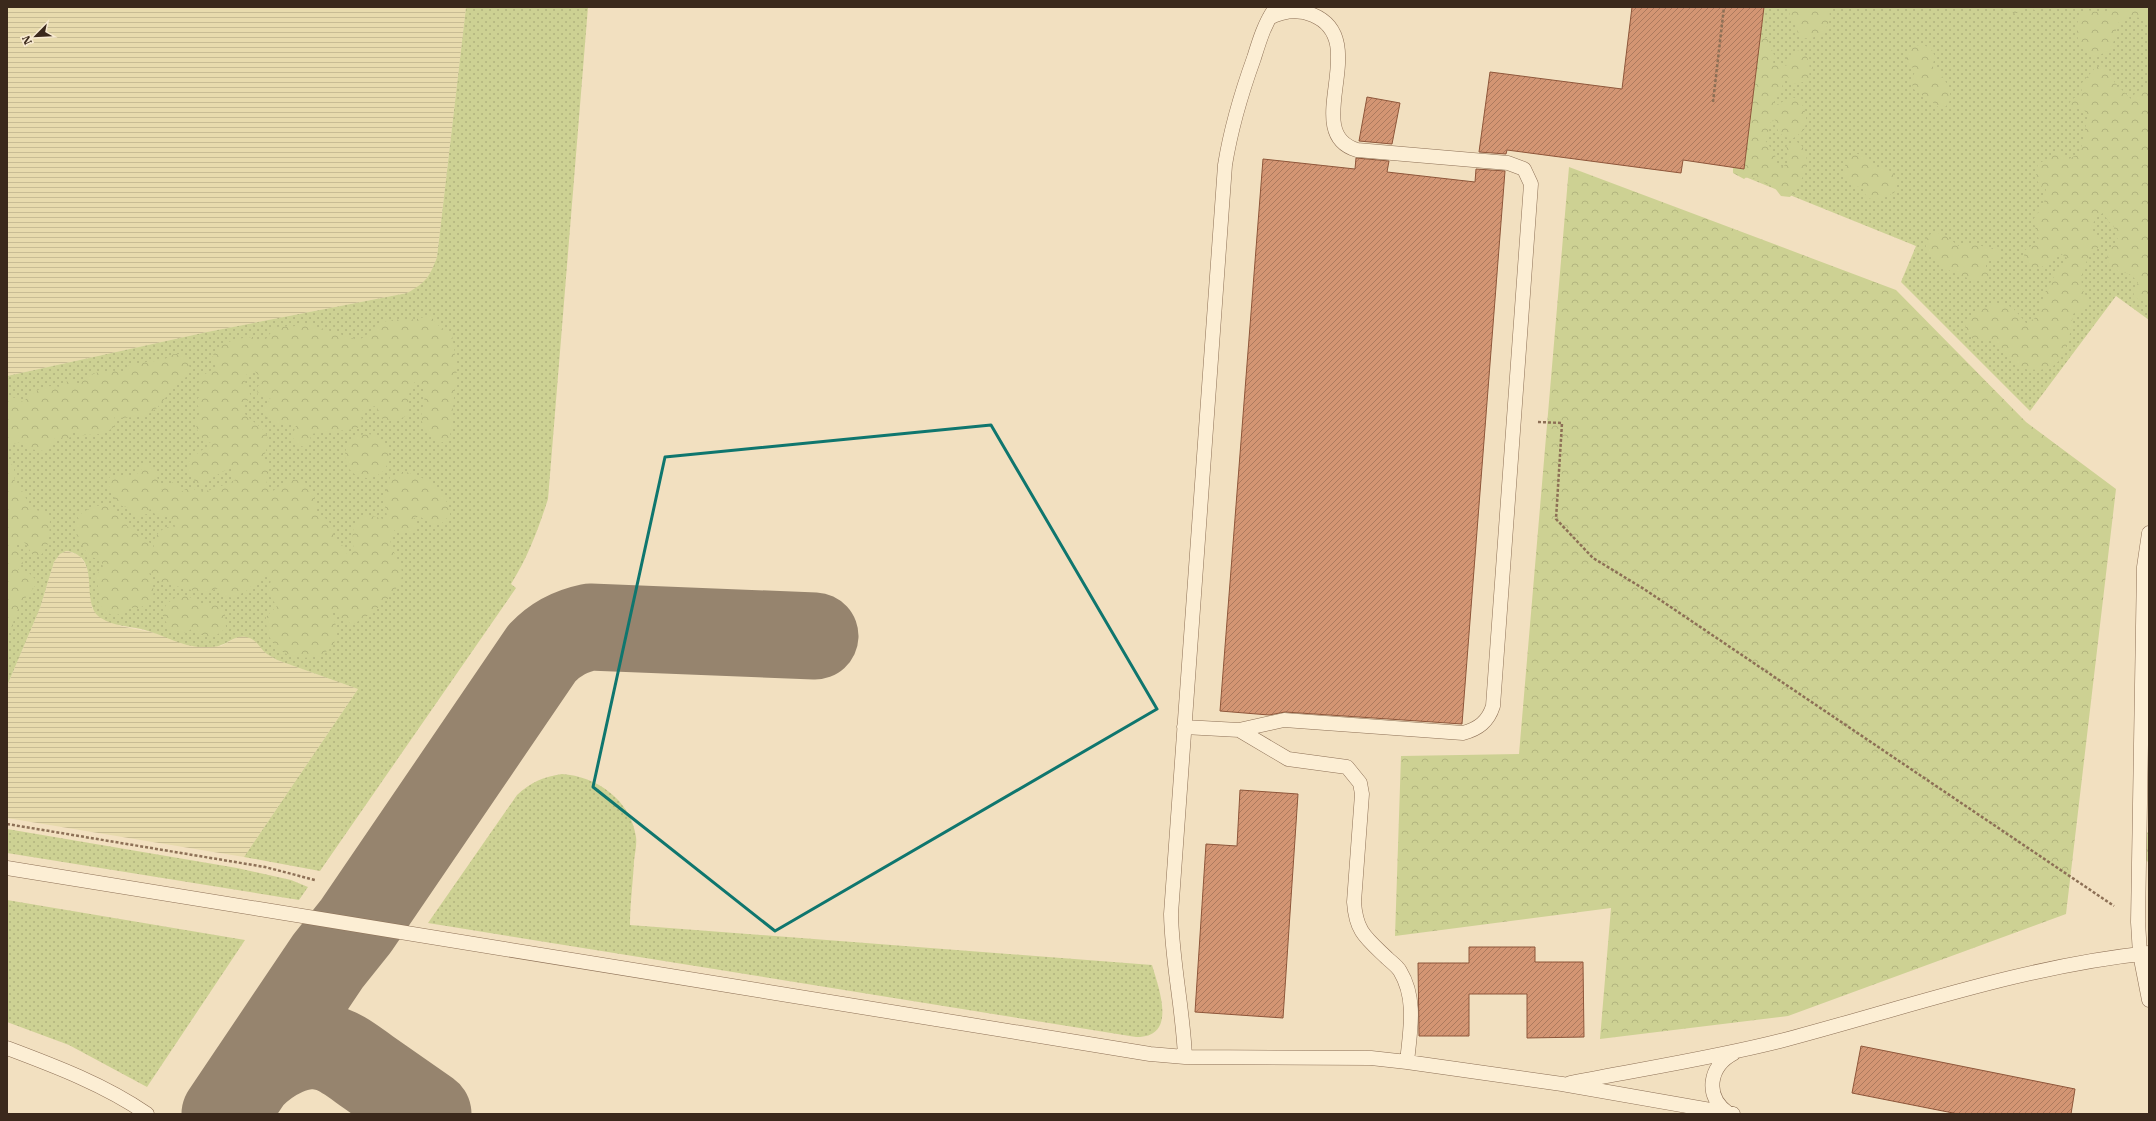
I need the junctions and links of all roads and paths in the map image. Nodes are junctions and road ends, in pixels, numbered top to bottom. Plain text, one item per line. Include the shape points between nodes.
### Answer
1 (1724, 7) edge
2 (1269, 15) edge
3 (1713, 102) dead end
4 (1514, 422) junction
5 (2149, 534) edge
6 (2147, 554) edge
7 (2146, 627) edge
8 (2146, 667) edge
9 (2145, 722) edge
10 (1184, 728) junction
11 (1239, 730) junction
12 (7, 824) edge
13 (7, 868) edge
14 (315, 880) dead end
15 (2138, 922) junction
16 (2145, 954) edge
17 (2149, 1000) edge
18 (7, 1048) edge
19 (1738, 1050) junction
20 (1185, 1057) junction
21 (1407, 1062) junction
22 (1562, 1084) junction
23 (147, 1114) edge
24 (1730, 1114) edge

1 - 3 path
2 - 4 lane via 1288,12 1310,13 1334,30 1338,47 1334,128 1342,143 1349,148 1508,163 1524,169 1531,184
2 - 10 lane via 1231,127 1225,165
4 - 11 lane via 1493,706 1485,722 1463,733 1284,720
4 - 15 path via 1562,423 1556,519 1593,558 1644,589
5 - 6 lane
6 - 7 lane
7 - 8 lane
8 - 9 lane
9 - 15 lane
10 - 11 lane
10 - 20 lane via 1170,914 1173,962
11 - 21 lane via 1288,759 1347,767 1360,783 1362,794 1355,920 1362,934 1400,970 1406,983 1412,1016
12 - 14 path via 265,867
13 - 20 lane via 1150,1054
15 - 16 lane
16 - 17 lane
16 - 19 lane via 2078,963 1968,987
18 - 23 lane via 63,1069 135,1105
19 - 22 lane
19 - 24 lane via 1719,1063 1713,1075 1714,1095 1720,1106
20 - 21 lane via 1371,1058
21 - 22 lane
22 - 24 lane

